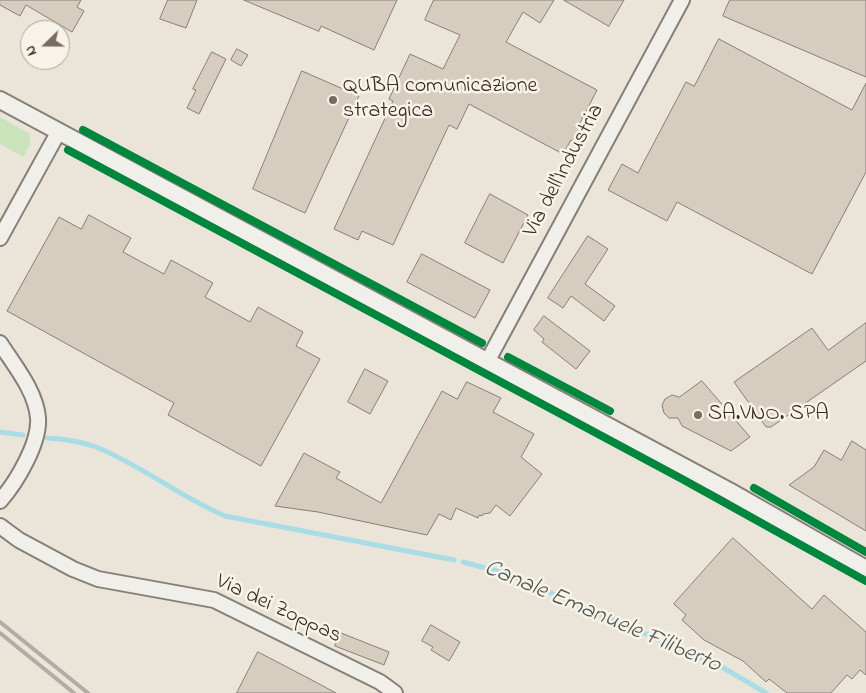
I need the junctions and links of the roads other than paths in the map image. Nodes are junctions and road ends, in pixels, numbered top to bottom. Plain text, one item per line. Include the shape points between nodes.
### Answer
1 (682, 0) edge
2 (0, 100) edge
3 (59, 131) junction
4 (0, 238) edge
5 (0, 343) edge
6 (487, 362) junction
7 (0, 501) edge
8 (0, 526) edge
9 (866, 569) edge
10 (395, 693) edge

1 - 6 street, Via dell'Industria
2 - 3 street
3 - 4 street
3 - 6 street
5 - 7 street via 26,383 38,417 30,450 10,489
6 - 9 street via 729,491
8 - 10 street, Via dei Zoppas via 72,569 98,579 214,600 380,682

